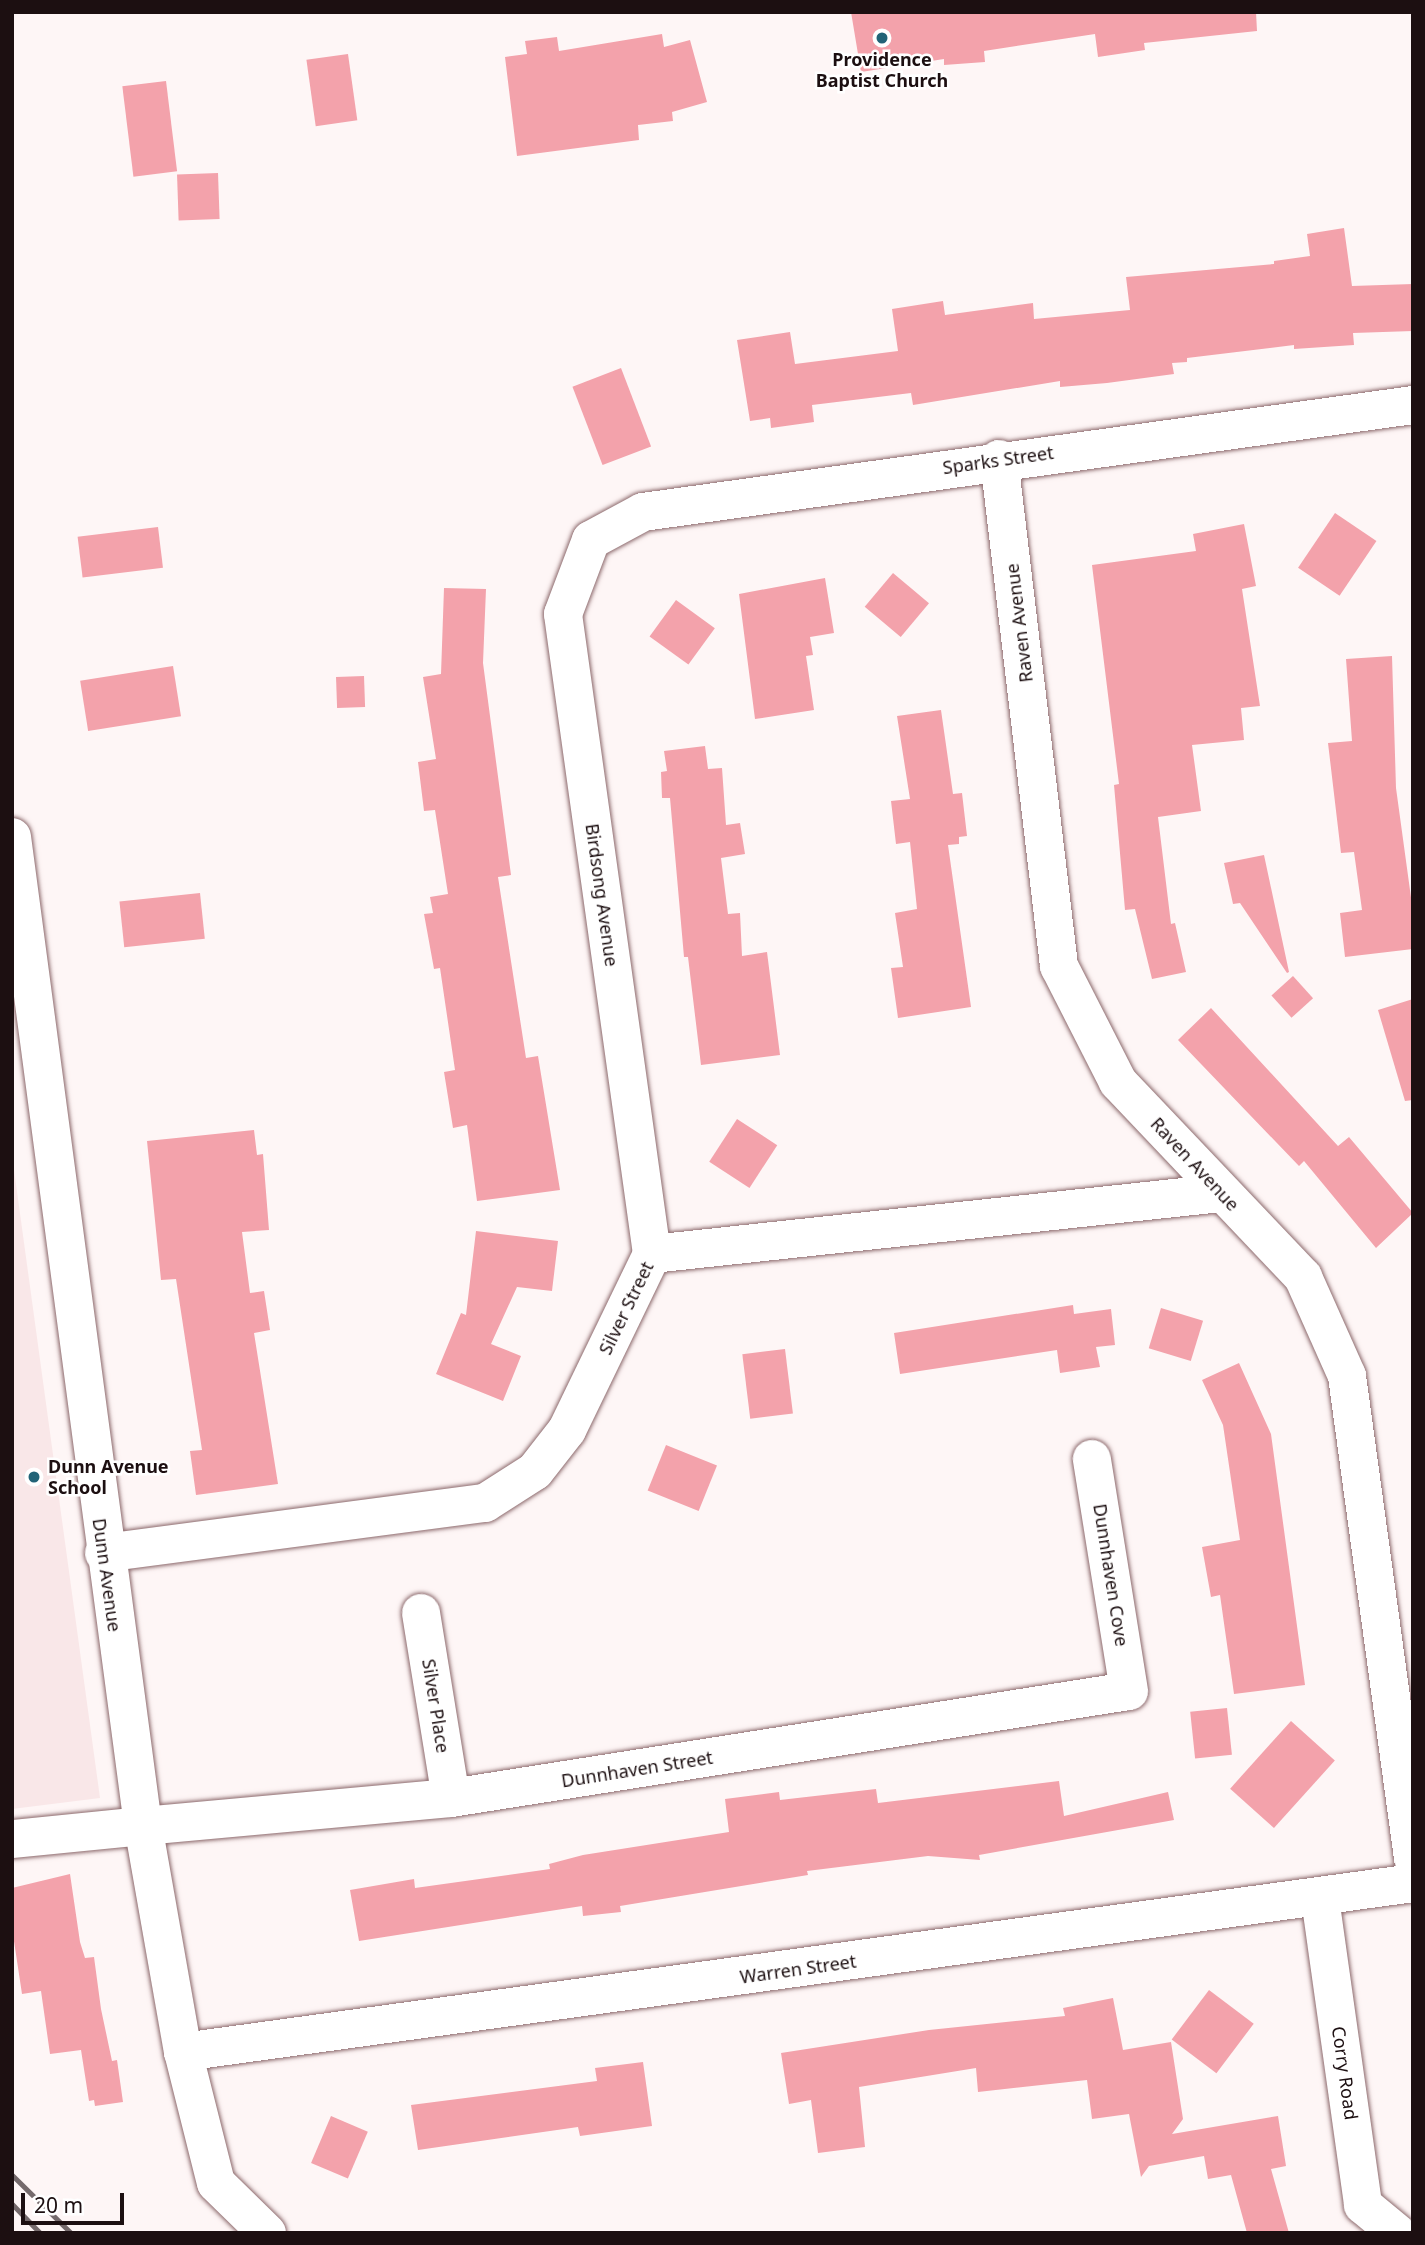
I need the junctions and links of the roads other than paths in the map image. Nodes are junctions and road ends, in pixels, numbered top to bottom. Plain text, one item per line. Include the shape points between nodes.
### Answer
1 (1413, 405) edge
2 (999, 459) junction
3 (591, 540) joint
4 (12, 837) edge
5 (1221, 1193) junction
6 (652, 1254) junction
7 (1092, 1459) dead end
8 (104, 1553) junction
9 (421, 1613) dead end
10 (1129, 1691) joint
11 (451, 1798) junction
12 (143, 1826) junction
13 (12, 1839) edge
14 (1413, 1859) edge
15 (1413, 1883) edge
16 (1320, 1898) junction
17 (183, 2052) junction
18 (267, 2233) edge
19 (1397, 2233) edge

1 - 2 street, Sparks Street
2 - 3 street, Sparks Street via 643,512
2 - 5 street, Raven Avenue via 1059,966 1118,1082
3 - 6 street, Birdsong Avenue via 563,614
4 - 8 street, Dunn Avenue
5 - 6 street, Silver Street
5 - 14 street, Raven Avenue via 1303,1277 1347,1376
6 - 8 street, Silver Street via 568,1430 534,1471 485,1503
7 - 10 street, Dunnhaven Cove
8 - 12 street, Dunn Avenue
9 - 11 street, Silver Place
10 - 11 street, Dunnhaven Street
11 - 12 street, Dunnhaven Street
12 - 13 street, Dunnhaven Street
12 - 17 street, Dunn Avenue
15 - 16 street, Warren Street
16 - 17 street, Warren Street
16 - 19 street, Corry Road via 1363,2205
17 - 18 street, Dunn Avenue via 216,2183

